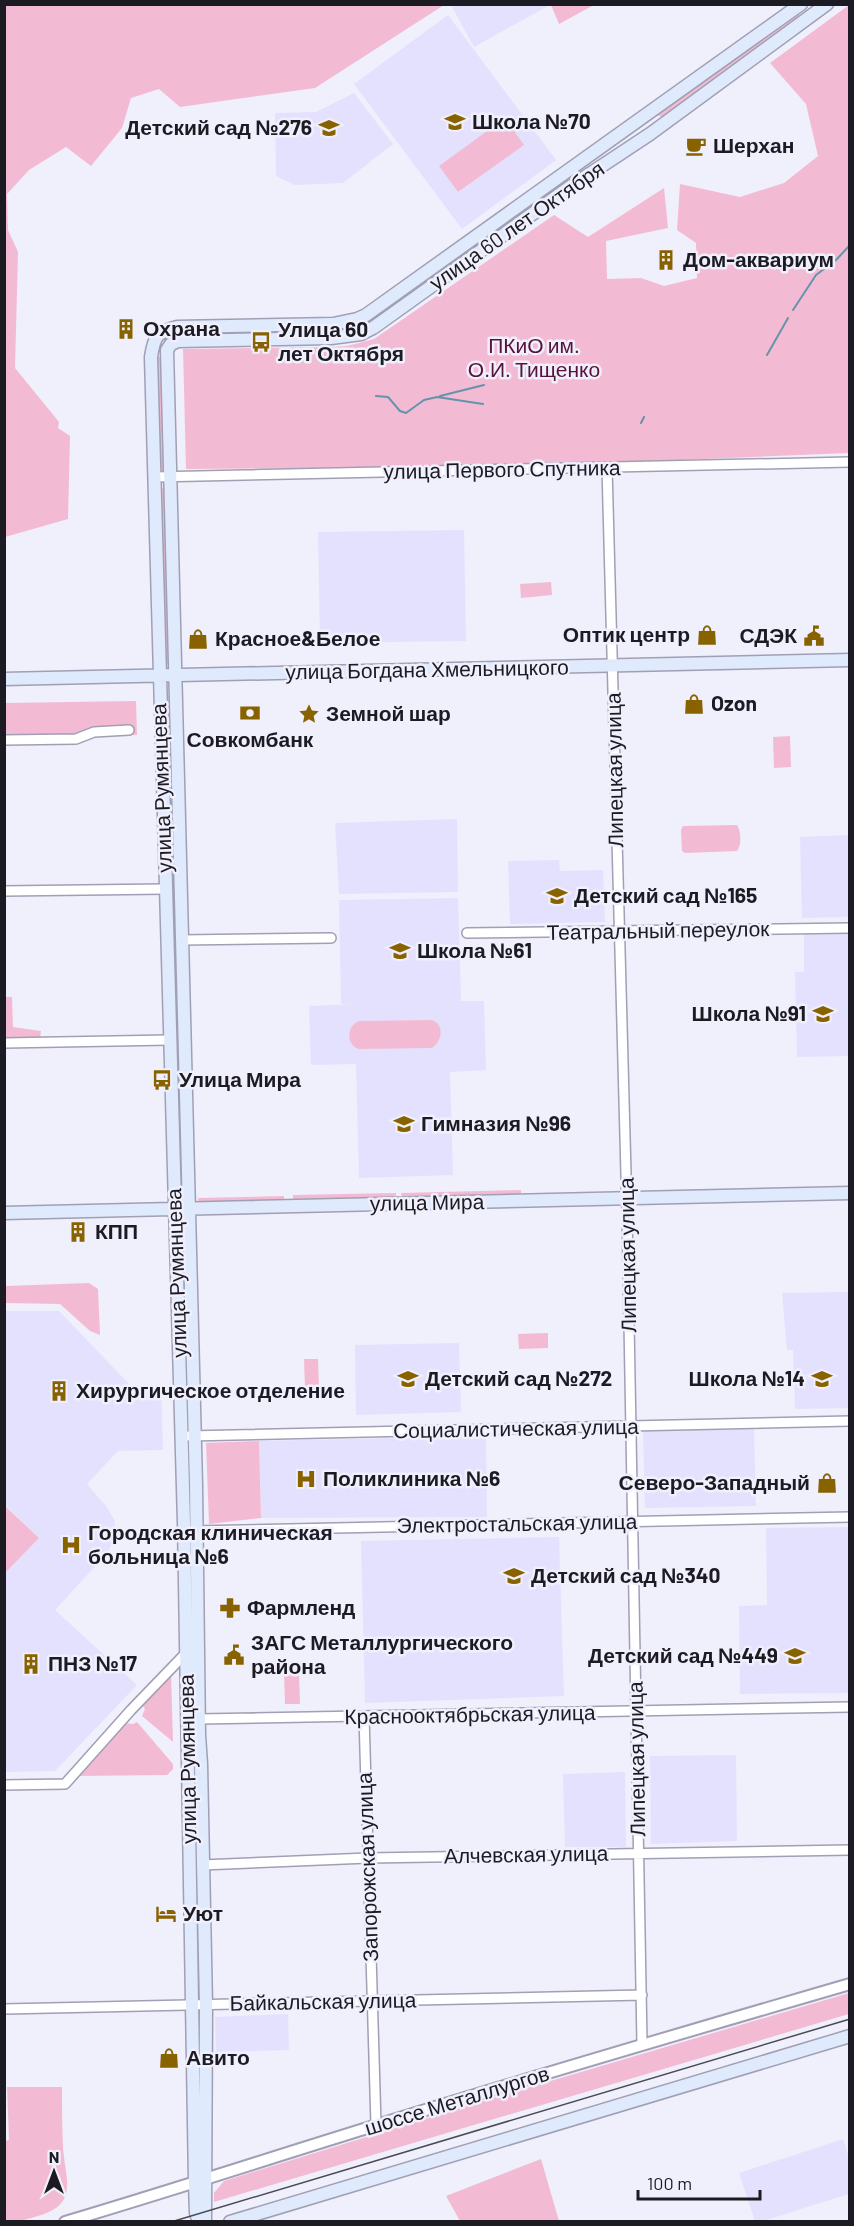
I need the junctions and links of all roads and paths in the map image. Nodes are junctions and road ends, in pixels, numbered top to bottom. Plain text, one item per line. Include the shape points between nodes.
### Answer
1 (827, 4) edge
2 (806, 8) edge
3 (648, 114) junction
4 (658, 128) junction
5 (165, 330) junction
6 (169, 347) junction
7 (849, 462) edge
8 (608, 467) junction
9 (154, 477) junction
10 (169, 477) junction
11 (849, 660) edge
12 (612, 666) junction
13 (159, 676) junction
14 (174, 676) junction
15 (4, 679) edge
16 (129, 730) dead end
17 (4, 740) edge
18 (165, 889) junction
19 (4, 891) edge
20 (849, 928) edge
21 (619, 932) junction
22 (467, 933) dead end
23 (331, 938) dead end
24 (181, 940) junction
25 (169, 1040) junction
26 (4, 1043) edge
27 (849, 1193) edge
28 (627, 1198) junction
29 (176, 1208) junction
30 (189, 1208) junction
31 (4, 1213) edge
32 (849, 1421) edge
33 (632, 1426) junction
34 (188, 1436) junction
35 (849, 1517) edge
36 (634, 1522) junction
37 (184, 1531) junction
38 (197, 1531) junction
39 (186, 1653) junction
40 (849, 1707) edge
41 (636, 1712) junction
42 (364, 1716) junction
43 (199, 1719) junction
44 (195, 1768) junction
45 (4, 1785) edge
46 (849, 1850) edge
47 (639, 1853) junction
48 (368, 1858) junction
49 (202, 1865) junction
50 (849, 1984) edge
51 (642, 1995) junction
52 (372, 2001) junction
53 (200, 2005) junction
54 (4, 2008) edge
55 (849, 2036) edge
56 (642, 2044) junction
57 (376, 2125) junction
58 (200, 2182) junction
59 (65, 2222) edge
60 (199, 2222) edge
61 (205, 2222) edge
62 (231, 2222) edge

1 - 2 main road, улица 60 лет Октября
2 - 3 main road, улица 60 лет Октября
2 - 4 main road, улица 60 лет Октября
3 - 4 main road
3 - 5 main road, улица 60 лет Октября via 357,320
4 - 6 main road, улица 60 лет Октября via 361,334 331,338 178,340
5 - 6 main road, улица Румянцева
5 - 9 main road, улица Румянцева via 155,338 152,357
6 - 10 main road, улица Румянцева
7 - 8 street, улица Первого Спутника
8 - 10 street, улица Первого Спутника
8 - 12 street, Липецкая улица
9 - 10 street, улица Первого Спутника
9 - 13 main road, улица Румянцева
10 - 14 main road, улица Румянцева
11 - 12 main road, улица Богдана Хмельницкого
12 - 14 main road, улица Богдана Хмельницкого
12 - 21 street, Липецкая улица
13 - 14 main road, улица Богдана Хмельницкого
13 - 15 main road, улица Богдана Хмельницкого
13 - 18 main road, улица Румянцева
14 - 24 main road, улица Румянцева
16 - 17 street via 94,732 76,739
18 - 19 street
18 - 25 main road, улица Румянцева
20 - 21 street, Театральный переулок
21 - 22 street, Театральный переулок
21 - 28 street, Липецкая улица
23 - 24 street
24 - 30 main road, улица Румянцева
25 - 26 street
25 - 29 main road, улица Румянцева
27 - 28 main road, улица Мира
28 - 30 main road, улица Мира
28 - 33 street, Липецкая улица
29 - 30 main road, улица Мира
29 - 31 main road, улица Мира
29 - 34 main road, улица Румянцева
30 - 34 main road, улица Румянцева
32 - 33 street, Социалистическая улица
33 - 34 street, Социалистическая улица
33 - 36 street, Липецкая улица
34 - 37 main road, улица Румянцева
34 - 38 main road, улица Румянцева
35 - 36 street, Электростальская улица
36 - 38 street, Электростальская улица
36 - 41 street, Липецкая улица
37 - 38 street, Электростальская улица
37 - 39 main road, улица Румянцева
38 - 43 main road, улица Румянцева
39 - 44 main road, улица Румянцева
39 - 45 street via 65,1784
40 - 41 street, Краснооктябрьская улица
41 - 42 street, Краснооктябрьская улица
41 - 47 street, Липецкая улица
42 - 43 street, Краснооктябрьская улица
42 - 48 street, Запорожская улица
43 - 44 main road, улица Румянцева
44 - 49 main road, улица Румянцева
44 - 53 main road, улица Румянцева
46 - 47 street, Алчевская улица
47 - 48 street, Алчевская улица
47 - 51 street, Липецкая улица
48 - 49 street, Алчевская улица
48 - 52 street, Запорожская улица
49 - 53 main road, улица Румянцева
50 - 56 street, шоссе Металлургов
51 - 52 street, Байкальская улица
51 - 56 street, Липецкая улица
52 - 53 street, Байкальская улица
52 - 57 street, Запорожская улица
53 - 54 street, Байкальская улица
53 - 58 main road, улица Румянцева
55 - 62 main road
56 - 57 street, шоссе Металлургов
57 - 58 street, шоссе Металлургов
58 - 59 street, шоссе Металлургов
58 - 60 main road, улица Румянцева via 196,2213
58 - 61 main road, улица Румянцева

